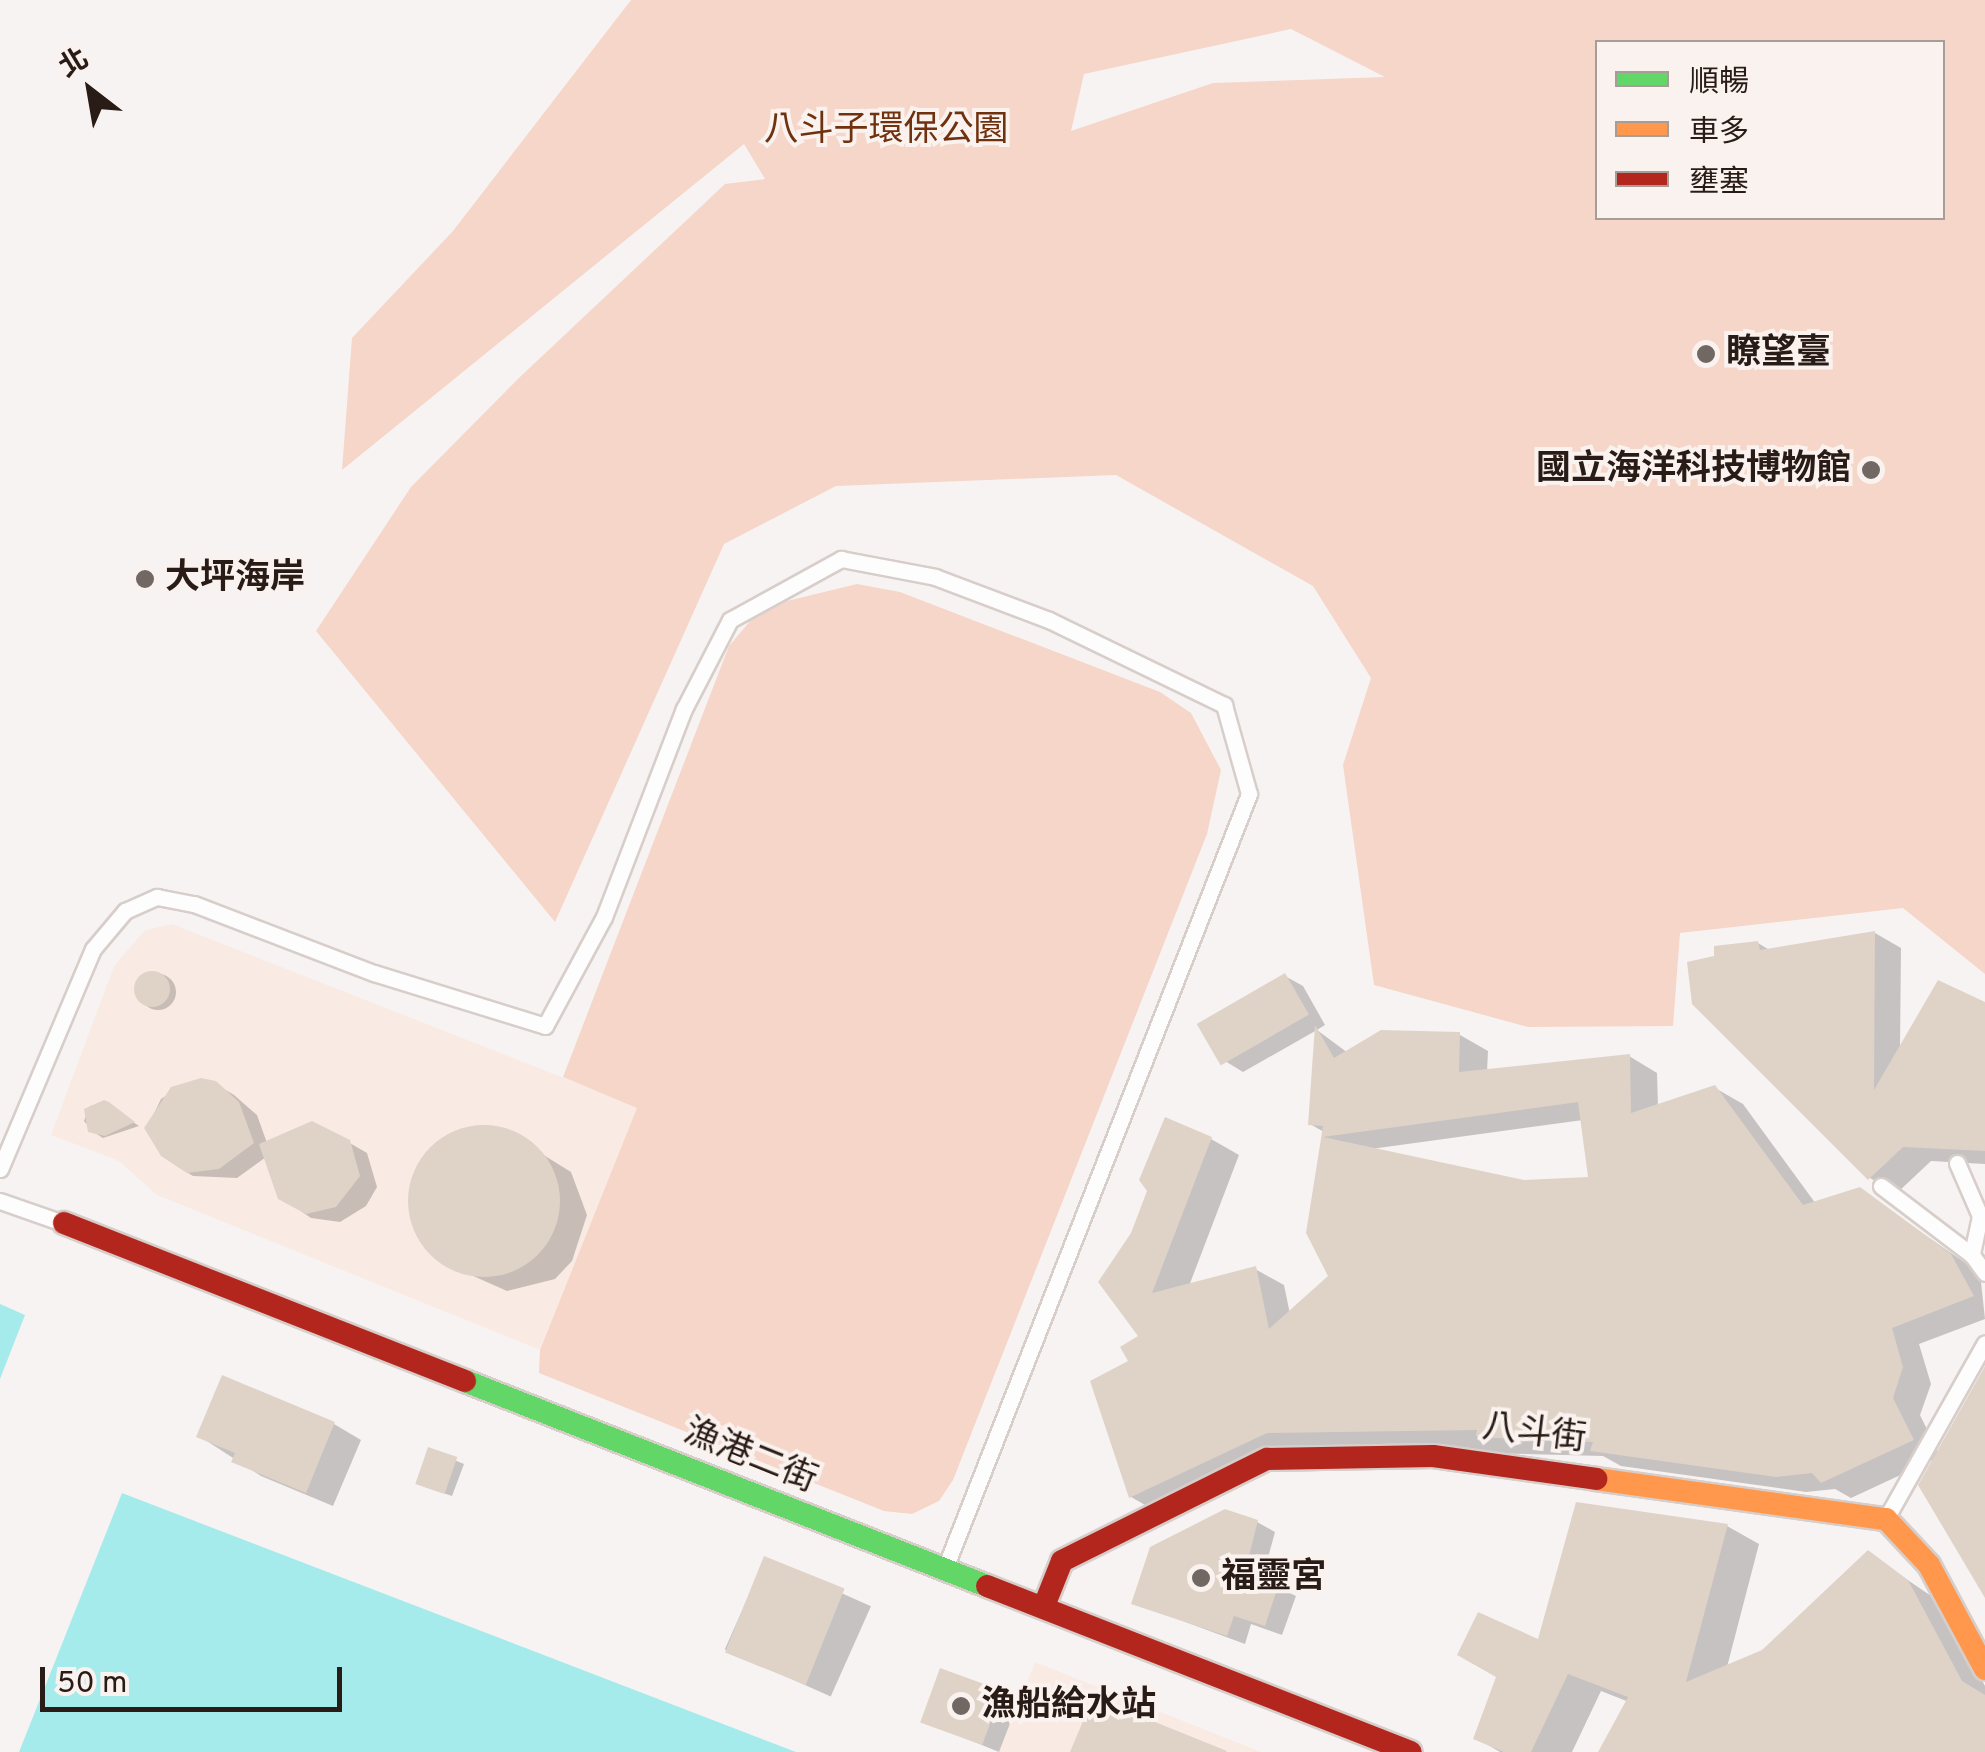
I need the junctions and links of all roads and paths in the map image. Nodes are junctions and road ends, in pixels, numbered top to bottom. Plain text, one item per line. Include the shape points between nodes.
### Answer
1 (1957, 1163) dead end
2 (0, 1169) edge
3 (1881, 1186) dead end
4 (0, 1201) edge
5 (1982, 1214) edge
6 (64, 1223) joint
7 (1972, 1255) junction
8 (1985, 1272) edge
9 (1985, 1343) edge
10 (1886, 1518) junction
11 (944, 1572) junction
12 (1044, 1606) junction
13 (1985, 1669) edge
14 (1411, 1752) edge

1 - 5 lane
2 - 11 lane via 92,949 124,911 157,898 194,904 374,972 545,1026 604,916 684,709 730,620 841,559 936,577 1049,620 1224,704 1249,794
3 - 7 lane
4 - 6 lane
5 - 7 lane
6 - 11 street, 漁港二街
7 - 8 lane
9 - 10 lane
10 - 12 street, 八斗街 via 1433,1456 1267,1459 1062,1560
10 - 13 street via 1929,1566
11 - 12 street, 漁港二街
12 - 14 street, 漁港二街

